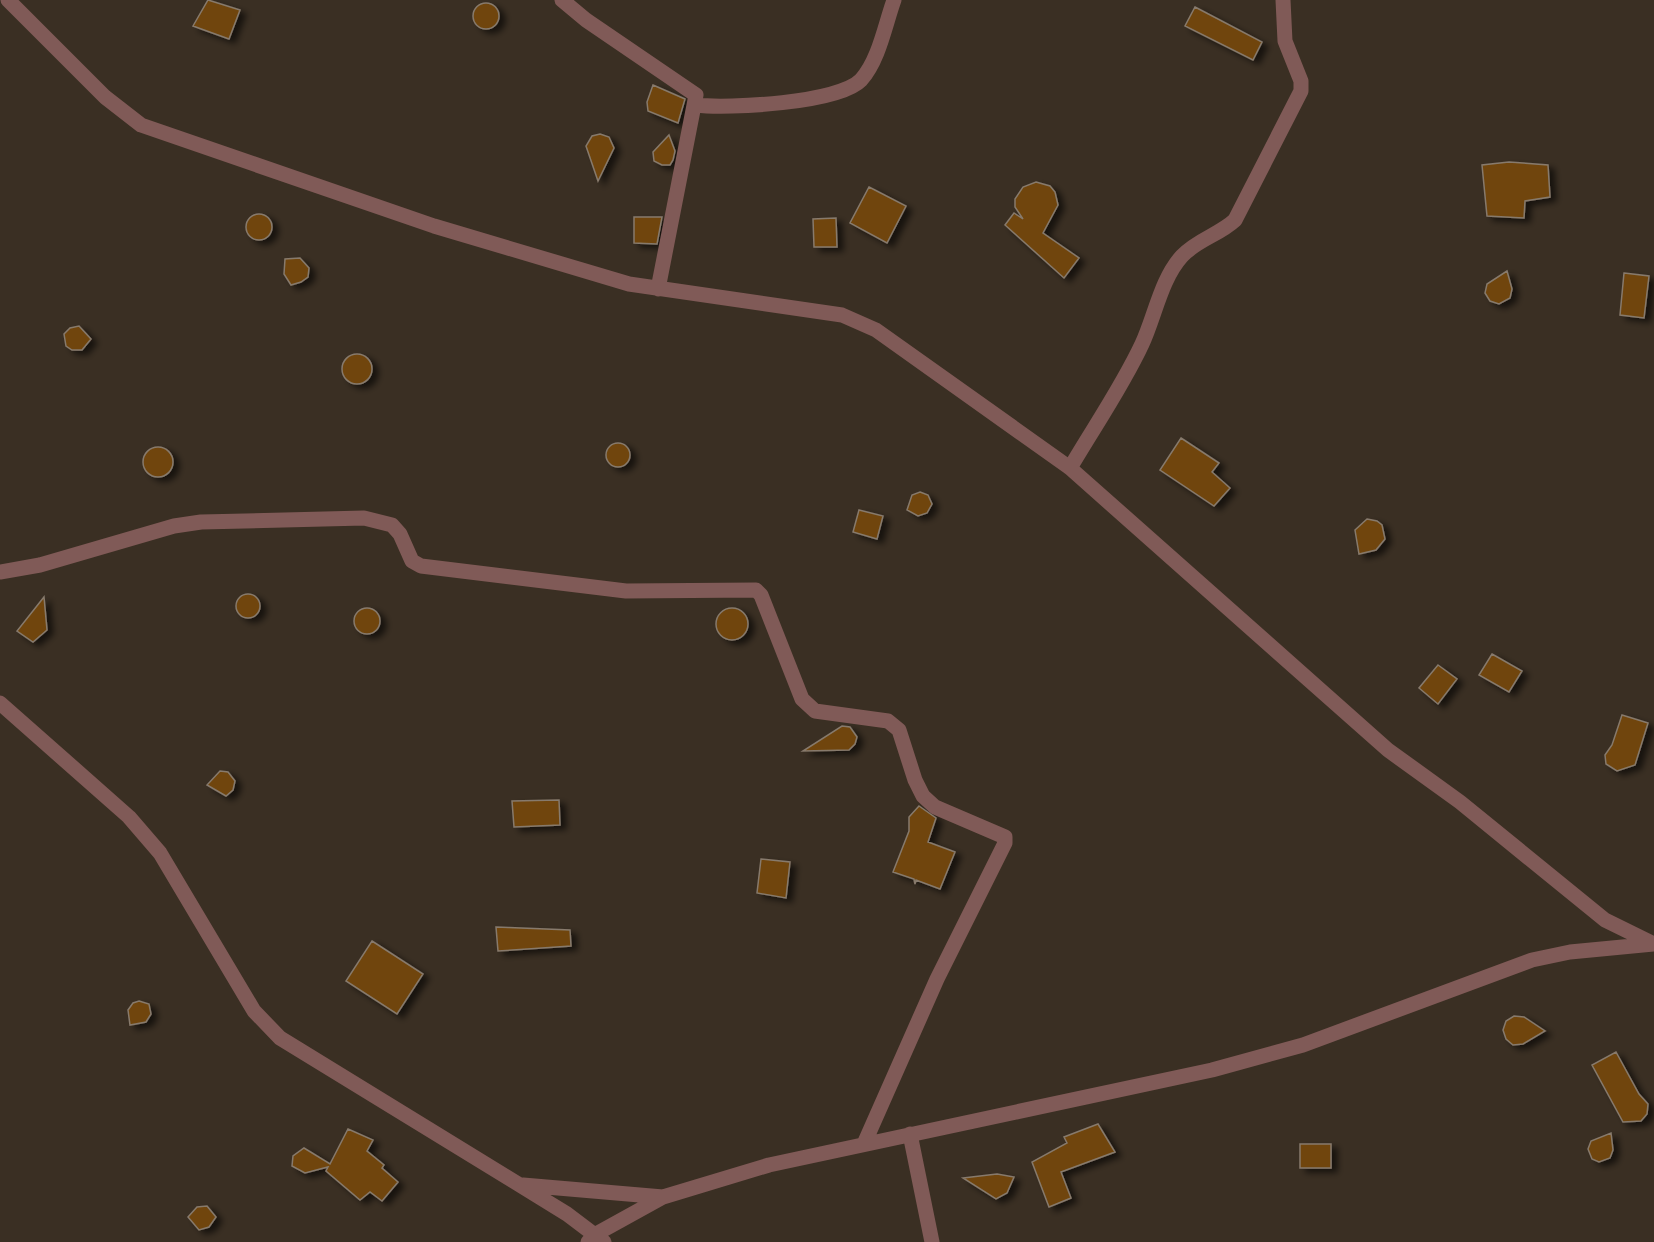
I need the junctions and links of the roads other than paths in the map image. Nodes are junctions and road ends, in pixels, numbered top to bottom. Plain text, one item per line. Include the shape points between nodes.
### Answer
1 (8, 0) edge
2 (562, 0) edge
3 (894, 0) edge
4 (1283, 0) edge
5 (696, 105) junction
6 (658, 289) junction
7 (1070, 468) junction
8 (0, 572) edge
9 (0, 704) edge
10 (1654, 944) edge
11 (910, 1134) junction
12 (864, 1144) junction
13 (520, 1185) junction
14 (663, 1197) junction
15 (596, 1239) edge
16 (932, 1242) edge

1 - 6 street via 105,97 141,125 434,226 629,284
2 - 5 street via 695,93
3 - 5 street via 870,69 859,82 838,93 750,106
4 - 7 street via 1285,41 1301,81 1301,91 1235,220 1224,230 1200,239 1181,257 1142,344
5 - 6 street
6 - 7 street via 842,315 876,330
7 - 10 street via 1389,750 1460,802 1605,920
8 - 12 street via 40,566 174,526 364,518 392,525 412,561 421,566 626,591 756,590 807,707 895,725 923,796 934,807 1005,837
9 - 13 street via 129,817 160,853 254,1011 280,1038
10 - 11 street via 1532,960 1303,1045 1212,1070
11 - 12 street
11 - 16 street
12 - 14 street via 769,1165
13 - 14 street
13 - 15 street
14 - 15 street

